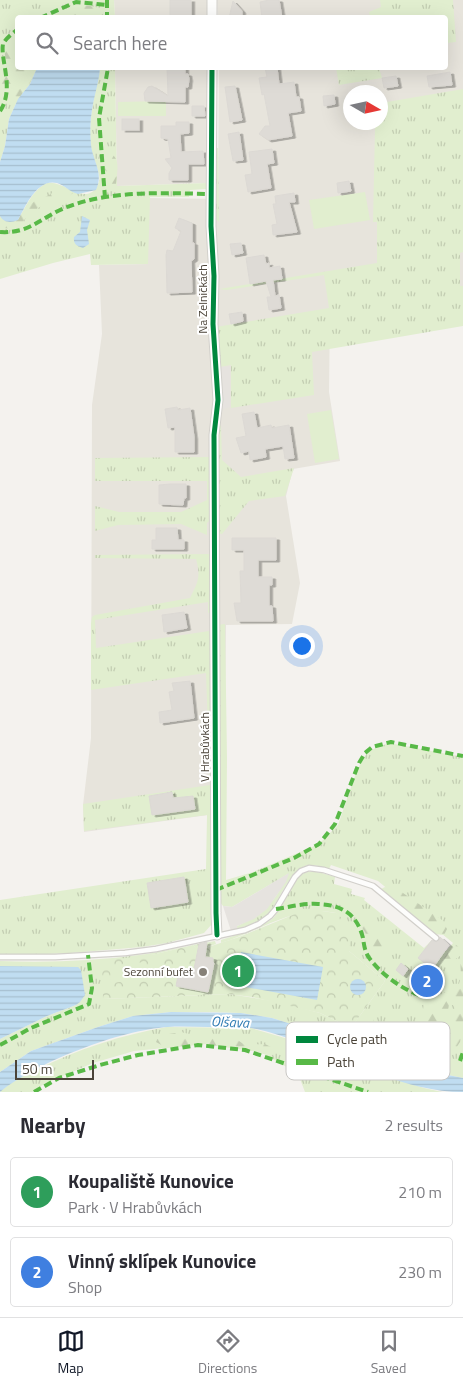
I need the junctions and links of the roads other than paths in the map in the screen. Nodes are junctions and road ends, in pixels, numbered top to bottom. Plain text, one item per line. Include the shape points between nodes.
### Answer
1 (212, 0) edge
2 (212, 15) edge
3 (212, 70) edge
4 (215, 559) joint
5 (217, 935) junction
6 (436, 938) dead end
7 (0, 957) edge

1 - 2 street
3 - 4 street, Na Zelničkách via 211,226 218,400 214,435
4 - 5 street, V Hrabůvkách
5 - 6 lane via 245,930 263,921 276,909 294,878 305,869 313,868 373,886
5 - 7 lane via 125,953

